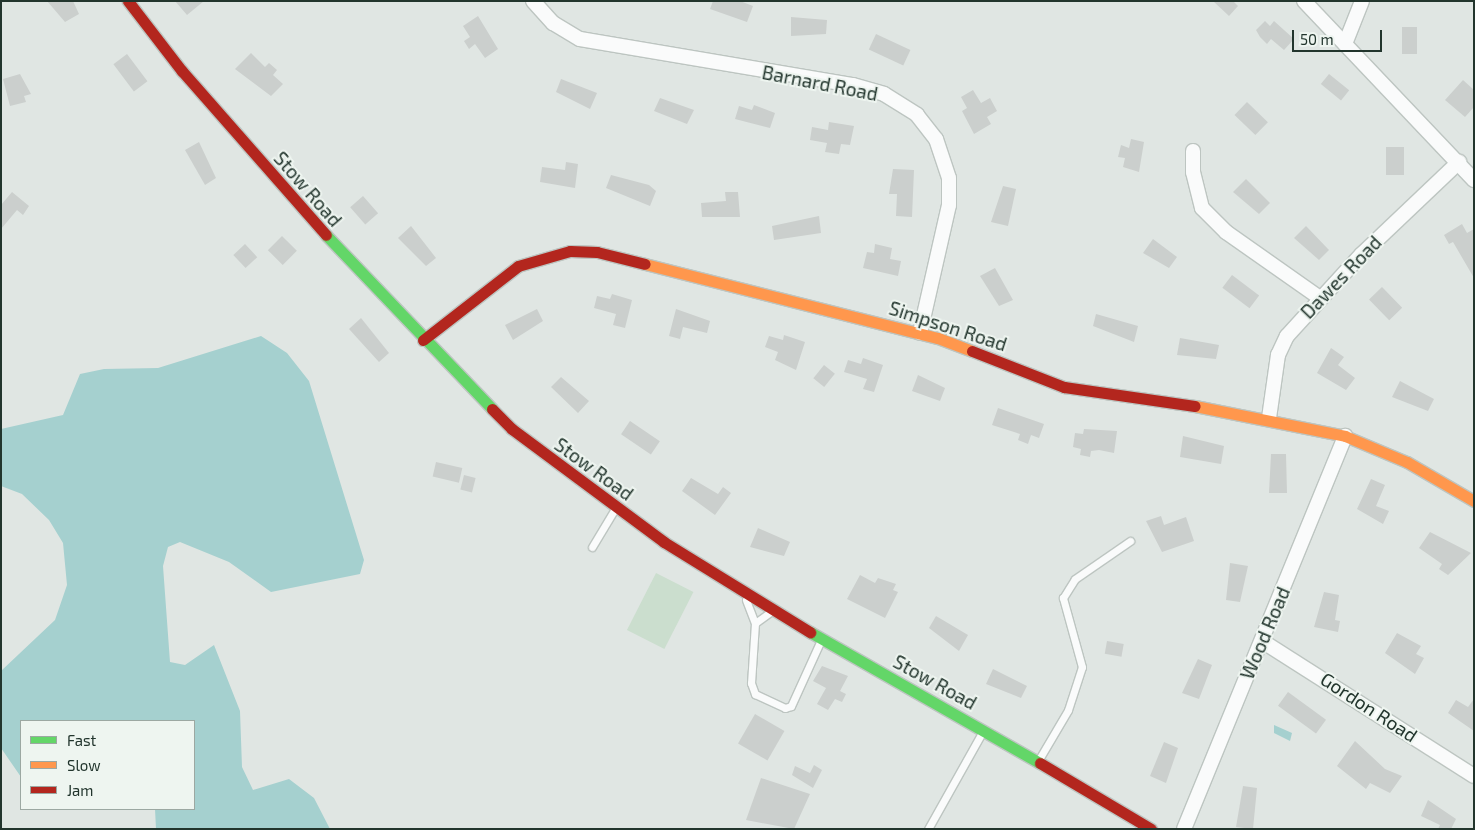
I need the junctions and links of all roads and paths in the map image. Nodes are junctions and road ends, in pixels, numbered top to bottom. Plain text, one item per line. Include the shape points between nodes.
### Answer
1 (128, 1) edge
2 (533, 1) edge
3 (1304, 1) edge
4 (1362, 1) edge
5 (1345, 44) junction
6 (1193, 151) dead end
7 (1459, 162) junction
8 (1474, 180) edge
9 (1320, 298) junction
10 (920, 333) junction
11 (423, 340) junction
12 (1269, 418) junction
13 (1345, 436) junction
14 (1474, 501) edge
15 (616, 507) junction
16 (1130, 541) dead end
17 (592, 547) dead end
18 (745, 594) junction
19 (771, 611) junction
20 (754, 623) junction
21 (821, 640) junction
22 (1262, 641) junction
23 (985, 729) junction
24 (1038, 761) junction
25 (1474, 776) edge
26 (928, 829) edge
27 (1152, 829) edge
28 (1184, 829) edge

1 - 11 street, Stow Road via 294,200
2 - 10 street, Barnard Road via 553,23 580,39 853,85 884,94 917,115 936,139 949,178 949,205
3 - 5 street
4 - 5 street
5 - 7 street
6 - 9 street via 1193,172 1202,208 1226,232
7 - 8 street
7 - 9 street, Dawes Road
9 - 12 street, Dawes Road via 1287,336 1278,355
10 - 11 street, Simpson Road via 702,275 597,252 570,251 518,266
10 - 12 street, Simpson Road via 964,346 1064,387
11 - 15 street, Stow Road via 492,411
12 - 13 street, Simpson Road
13 - 14 street, Simpson Road via 1407,462
13 - 22 street, Wood Road
15 - 17 lane
15 - 18 street, Stow Road
16 - 24 lane via 1075,579 1063,598 1082,667 1068,710
18 - 19 street, Stow Road
18 - 20 lane
19 - 20 lane
19 - 21 street, Stow Road
20 - 21 lane via 753,691 785,708 798,695
21 - 23 street, Stow Road
22 - 25 street, Gordon Road
22 - 28 street, Wood Road
23 - 24 street, Stow Road
23 - 26 lane
24 - 27 street, Stow Road

